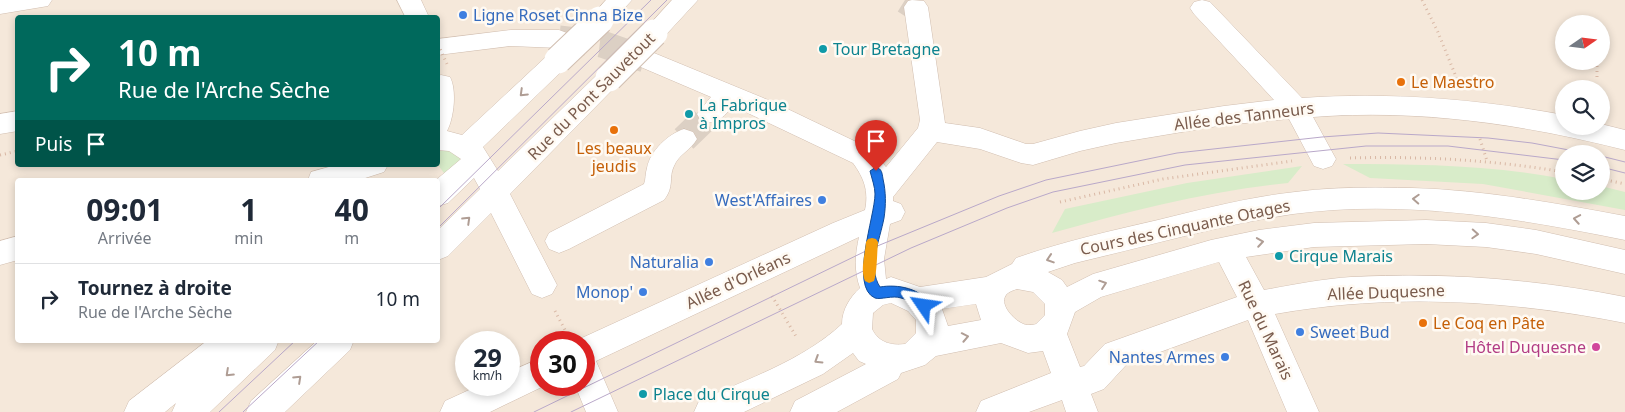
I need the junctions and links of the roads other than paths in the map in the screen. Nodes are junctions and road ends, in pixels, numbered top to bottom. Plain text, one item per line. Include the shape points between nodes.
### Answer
1 (40, 0) edge
2 (620, 0) edge
3 (686, 0) edge
4 (0, 6) edge
5 (916, 7) dead end
6 (1202, 8) dead end
7 (558, 49) junction
8 (645, 59) tunnel mouth
9 (441, 61) edge
10 (440, 82) edge
11 (730, 94) junction
12 (1296, 108) junction
13 (710, 114) tunnel mouth
14 (15, 122) edge
15 (0, 124) edge
16 (1555, 124) edge
17 (930, 132) junction
18 (1605, 135) edge
19 (684, 139) tunnel mouth
20 (440, 140) edge
21 (1625, 140) edge
22 (472, 153) junction
23 (1323, 159) dead end
24 (370, 167) edge
25 (338, 178) edge
26 (495, 192) junction
27 (440, 193) edge
28 (884, 207) junction
29 (1625, 228) edge
30 (559, 241) dead end
31 (440, 246) edge
32 (1227, 248) junction
33 (15, 249) edge
34 (0, 253) edge
35 (1625, 262) edge
36 (1007, 282) junction
37 (542, 285) road end
38 (877, 293) junction
39 (919, 300) junction
40 (1256, 304) junction
41 (1625, 310) edge
42 (1056, 319) junction
43 (1003, 329) junction
44 (856, 330) junction
45 (595, 336) edge
46 (227, 343) edge
47 (261, 343) edge
48 (336, 343) edge
49 (927, 344) junction
50 (889, 360) junction
51 (530, 377) edge
52 (1071, 384) junction
53 (595, 396) edge
54 (140, 412) edge
55 (188, 412) edge
56 (262, 412) edge
57 (456, 412) edge
58 (602, 412) edge
59 (710, 412) edge
60 (806, 412) edge
61 (992, 412) edge
62 (1082, 412) edge
63 (1303, 412) edge

1 - 4 street
2 - 7 street, bridge via 600,20
3 - 26 street, Rue du Pont Sauvetout, bridge
5 - 17 street via 933,120
6 - 12 street
7 - 9 street via 511,38
7 -> 22 street
8 - 11 street
9 - 10 street
11 - 13 street
11 - 28 street via 862,156 876,171
12 - 16 street, Allée des Tanneurs via 1428,107
12 - 17 street, Allée des Tanneurs via 1178,123 1082,141 1029,155 962,134
12 - 23 street
14 - 15 street
17 - 28 street
18 - 21 street
19 - 30 street via 661,163 659,184 654,192
20 - 22 street via 454,142
22 - 26 street
22 - 27 street
24 - 25 street
31 -> 26 street, Rue du Pont Sauvetout
26 - 37 street
28 - 38 street via 870,249 870,282
28 - 45 street, Allée d'Orléans via 843,231
29 -> 36 street, Cours des Cinquante Otages via 1474,203 1376,199 1295,203 1230,214 1075,251 1026,267
32 -> 35 street, Cours des Cinquante Otages via 1314,235 1426,232 1511,238
32 - 40 street, Rue du Marais
42 -> 32 street, Cours des Cinquante Otages via 1094,287
33 - 34 street
36 - 39 street, Cours des Cinquante Otages
36 - 42 street via 1030,277 1050,287 1055,293
36 - 43 street via 990,295 991,312
38 - 39 street, Cours des Cinquante Otages via 898,291
38 - 44 street via 868,298 857,312
39 - 49 street via 931,320
40 - 41 street, Allée Duquesne via 1349,290 1413,288 1478,290 1574,300
40 - 52 street, Allée Duquesne via 1116,354 1092,379
40 - 63 street, Rue du Marais
42 - 43 street via 1039,338 1022,338
42 - 52 street
49 -> 43 street
44 - 50 street via 868,350
44 -> 59 street via 837,348 812,364
46 - 54 street
47 -> 55 street
56 -> 48 street
49 - 50 street via 914,355
50 - 60 street via 887,369
51 - 57 street
52 - 61 street, Allée Duquesne via 1051,388
52 - 62 street
53 - 58 street

